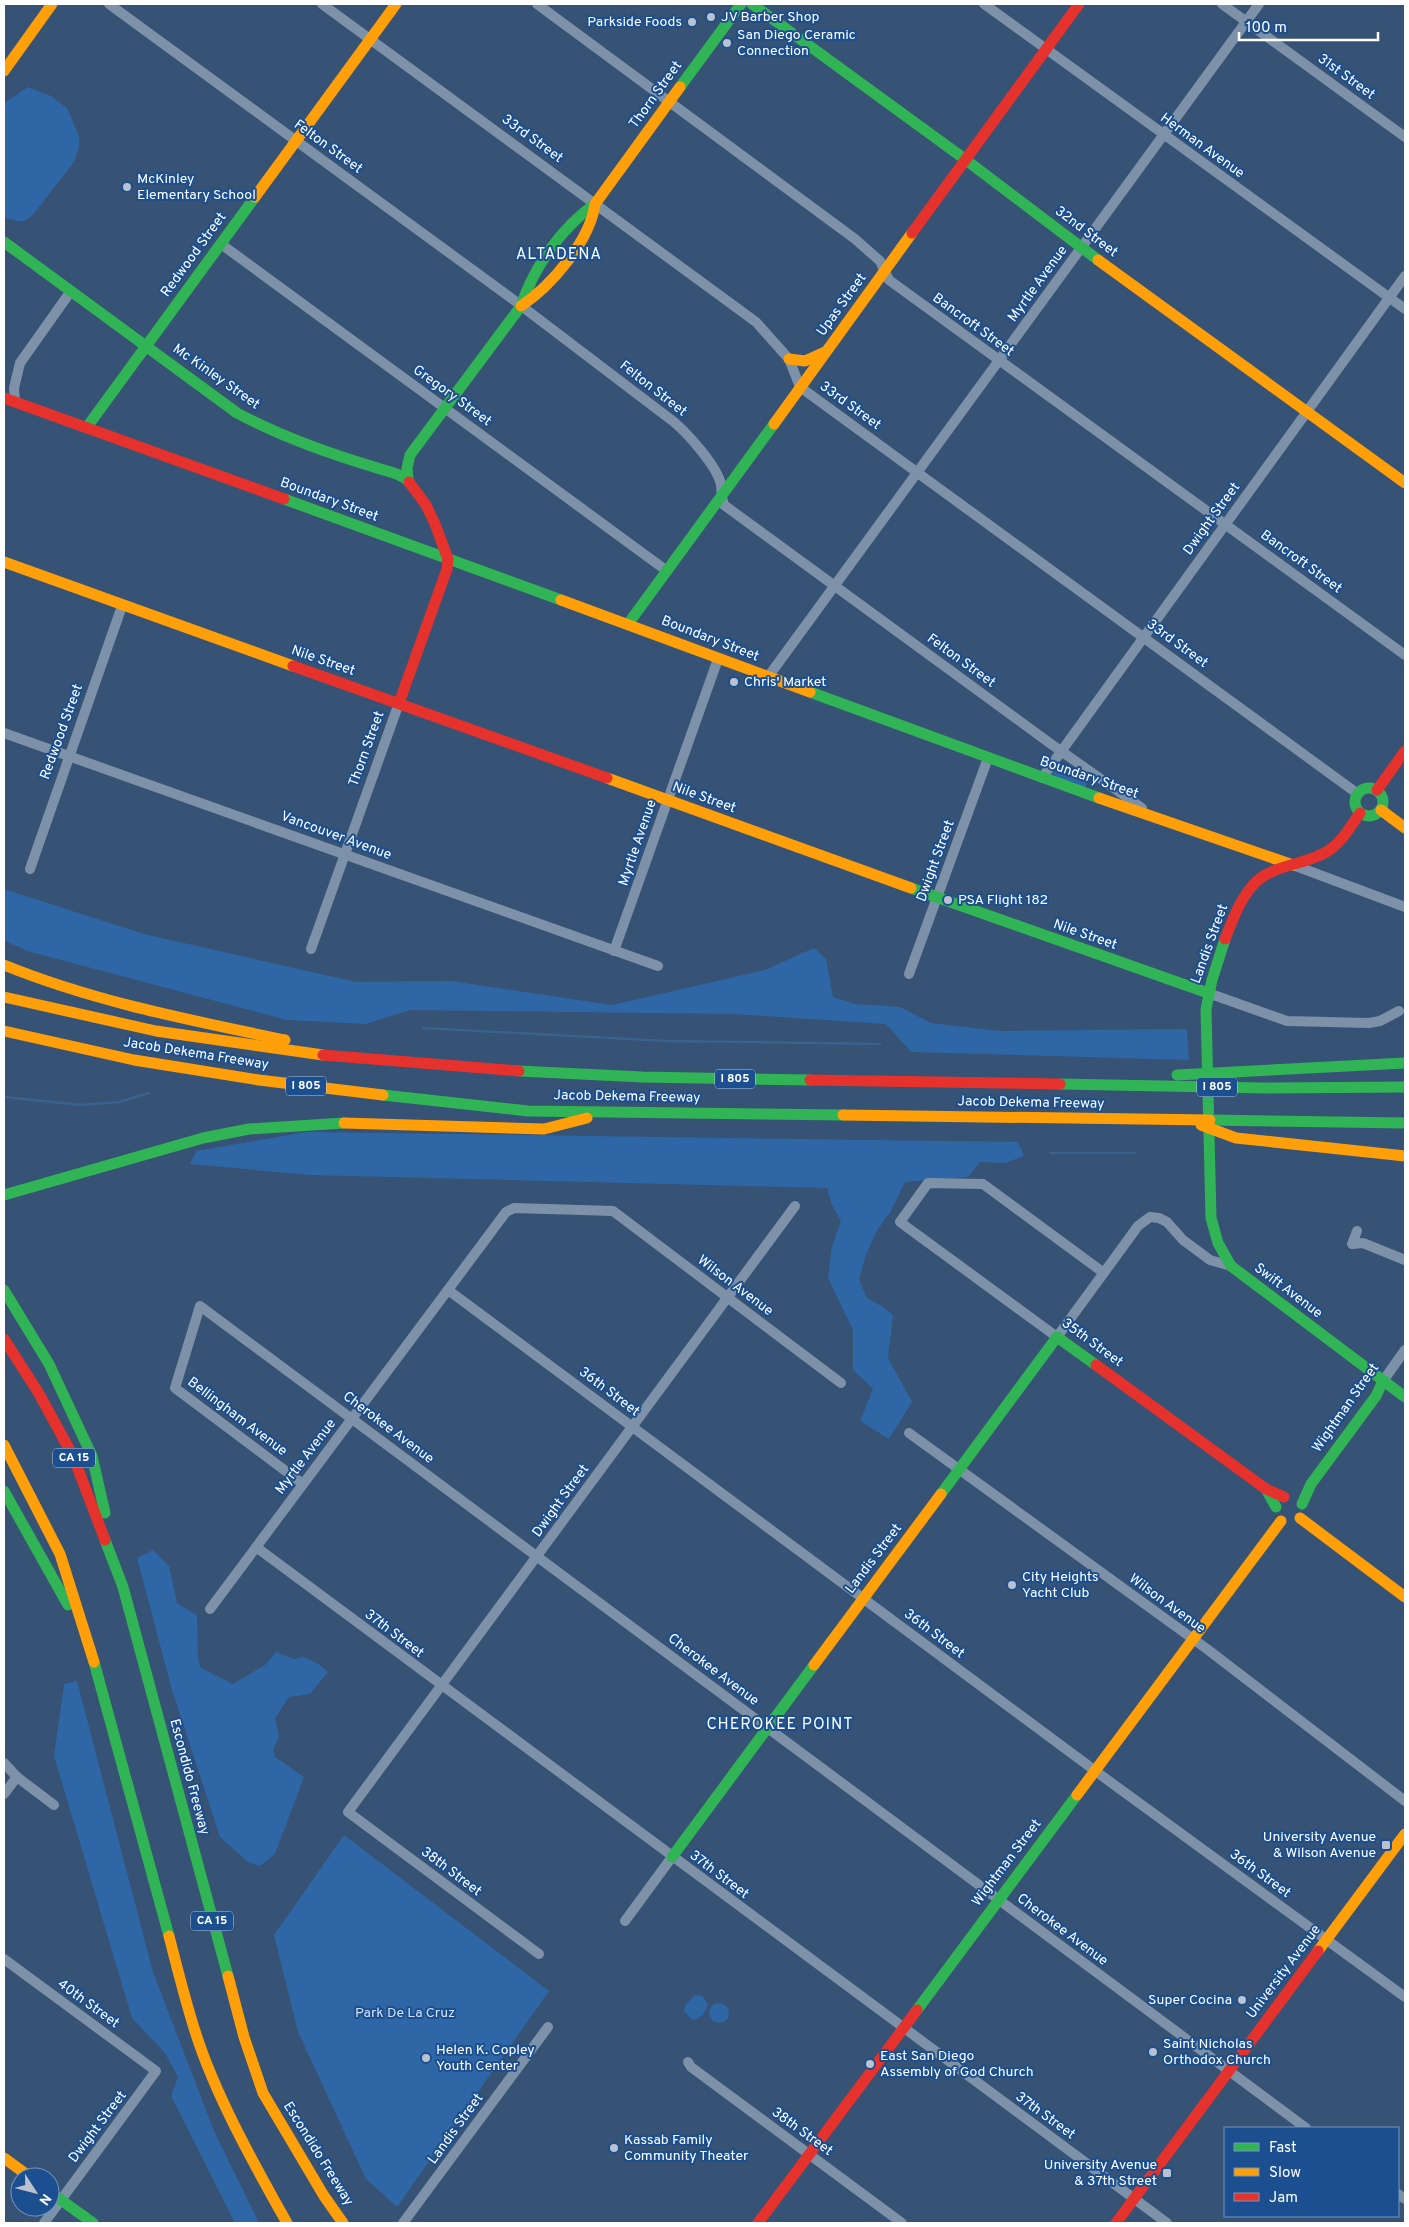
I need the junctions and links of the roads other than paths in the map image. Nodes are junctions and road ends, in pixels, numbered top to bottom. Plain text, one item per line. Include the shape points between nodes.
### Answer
1 (52, 4) edge
2 (109, 4) edge
3 (322, 4) edge
4 (396, 4) edge
5 (537, 4) edge
6 (741, 4) edge
7 (752, 4) edge
8 (984, 4) edge
9 (1080, 4) edge
10 (1222, 4) edge
11 (1258, 4) edge
12 (1246, 21) junction
13 (370, 39) junction
14 (1046, 49) junction
15 (4, 71) edge
16 (670, 102) junction
17 (1163, 134) junction
18 (1405, 137) edge
19 (296, 141) junction
20 (966, 160) junction
21 (595, 204) junction
22 (4, 242) edge
23 (221, 244) junction
24 (1081, 248) junction
25 (885, 271) junction
26 (1405, 276) edge
27 (71, 291) junction
28 (1390, 298) junction
29 (521, 306) junction
30 (1405, 309) edge
31 (146, 346) junction
32 (826, 351) junction
33 (789, 359) junction
34 (999, 361) junction
35 (800, 387) junction
36 (9, 400) edge
37 (446, 409) junction
38 (1308, 411) junction
39 (87, 427) junction
40 (917, 473) junction
41 (408, 480) junction
42 (1405, 483) edge
43 (721, 496) junction
44 (1226, 524) junction
45 (448, 559) junction
46 (4, 562) edge
47 (667, 571) junction
48 (835, 587) junction
49 (122, 606) junction
50 (628, 624) junction
51 (1143, 638) junction
52 (1405, 655) edge
53 (718, 659) junction
54 (768, 677) junction
55 (399, 703) junction
56 (4, 733) edge
57 (1061, 751) junction
58 (1405, 751) edge
59 (68, 756) junction
60 (988, 758) junction
61 (1042, 778) junction
62 (1376, 790) junction
63 (1358, 794) junction
64 (668, 801) junction
65 (1381, 810) junction
66 (1360, 813) junction
67 (1153, 816) junction
68 (1405, 828) edge
69 (345, 854) junction
70 (1292, 866) junction
71 (30, 868) dead end
72 (936, 899) junction
73 (1405, 907) edge
74 (310, 949) dead end
75 (614, 951) junction
76 (4, 965) edge
77 (658, 966) dead end
78 (910, 974) dead end
79 (1208, 993) junction
80 (4, 997) edge
81 (1399, 1011) dead end
82 (4, 1031) edge
83 (1405, 1063) edge
84 (442, 1067) junction
85 (1029, 1083) junction
86 (1405, 1087) edge
87 (612, 1112) junction
88 (1188, 1120) junction
89 (1405, 1123) edge
90 (1405, 1156) edge
91 (4, 1195) edge
92 (796, 1206) dead end
93 (613, 1211) joint
94 (1150, 1217) joint
95 (1357, 1231) dead end
96 (1405, 1260) edge
97 (1231, 1266) junction
98 (1104, 1274) junction
99 (4, 1290) edge
100 (448, 1290) junction
101 (728, 1298) junction
102 (200, 1306) joint
103 (1057, 1337) junction
104 (4, 1339) edge
105 (1405, 1350) edge
106 (1383, 1381) junction
107 (841, 1383) dead end
108 (1405, 1397) edge
109 (352, 1418) junction
110 (632, 1427) junction
111 (909, 1433) dead end
112 (4, 1445) edge
113 (958, 1470) junction
114 (303, 1484) junction
115 (1311, 1484) junction
116 (1266, 1489) junction
117 (4, 1490) edge
118 (1287, 1497) junction
119 (1302, 1504) junction
120 (1276, 1507) junction
121 (1300, 1518) junction
122 (1281, 1521) junction
123 (256, 1547) junction
124 (537, 1556) junction
125 (123, 1587) junction
126 (1405, 1597) edge
127 (863, 1598) junction
128 (210, 1609) dead end
129 (88, 1640) junction
130 (1193, 1640) junction
131 (441, 1686) junction
132 (768, 1728) junction
133 (4, 1764) edge
134 (1094, 1770) junction
135 (17, 1777) junction
136 (4, 1794) edge
137 (1405, 1801) edge
138 (54, 1805) dead end
139 (348, 1812) joint
140 (1405, 1834) edge
141 (672, 1857) junction
142 (998, 1900) junction
143 (624, 1921) dead end
144 (1327, 1940) junction
145 (539, 1954) dead end
146 (4, 1959) edge
147 (1405, 1996) edge
148 (548, 2027) dead end
149 (903, 2028) junction
150 (688, 2062) dead end
151 (156, 2072) joint
152 (1228, 2072) junction
153 (1305, 2127) edge
154 (810, 2154) junction
155 (4, 2158) edge
156 (16, 2167) edge
157 (1134, 2199) junction
158 (61, 2200) junction
159 (44, 2223) edge
160 (93, 2223) edge
161 (287, 2223) edge
162 (343, 2223) edge
163 (403, 2223) edge
164 (758, 2223) edge
165 (902, 2223) edge
166 (1116, 2223) edge
167 (1167, 2223) edge

1 - 15 main road
2 - 19 street, Felton Street
3 - 13 street, 33rd Street
4 - 13 main road, Redwood Street
5 - 16 street, Bancroft Street
6 - 16 main road, Thorn Street
7 - 20 main road, 32nd Street
8 - 14 street, Herman Avenue
9 - 14 main road, Upas Street
10 - 12 street, 31st Street
11 - 12 street, Myrtle Avenue
12 - 17 street, Myrtle Avenue
12 - 18 street, 31st Street
13 - 19 main road, Redwood Street
13 - 21 street, 33rd Street
14 - 17 street, Herman Avenue
14 - 20 main road, Upas Street
16 - 21 main road, Thorn Street
16 - 25 street, Bancroft Street via 855,239 880,260
17 - 24 street, Myrtle Avenue
17 - 28 street, Herman Avenue
19 - 23 main road, Redwood Street
19 - 29 street, Felton Street
20 - 24 main road, 32nd Street
20 - 25 main road, Upas Street
21 - 29 main road, Thorn Street via 574,220 552,250 528,284
21 - 29 main road, Thorn Street via 588,227 565,260 532,301
21 - 33 street, 33rd Street via 756,322
22 - 27 main road, Mc Kinley Street
23 - 31 main road, Redwood Street
23 - 37 street, Gregory Street
24 - 34 street, Myrtle Avenue
24 - 38 main road, 32nd Street
25 - 32 main road, Upas Street
25 - 34 street, Bancroft Street via 889,280
26 - 28 street, Dwight Street
27 - 31 main road, Mc Kinley Street
27 - 36 street via 20,363
28 - 30 street, Herman Avenue
28 - 38 street, Dwight Street
29 - 37 main road, Thorn Street
29 - 43 street, Felton Street via 674,422 708,462 721,484
31 - 39 main road, Redwood Street
31 - 41 main road, Mc Kinley Street via 237,413 261,426
32 - 33 main road via 805,361
32 - 35 main road, Upas Street
33 - 35 street, 33rd Street
34 - 40 street, Myrtle Avenue
34 - 44 street, Bancroft Street
35 - 40 street, 33rd Street
35 - 43 main road, Upas Street
36 - 39 main road, Boundary Street
37 - 41 main road, Thorn Street via 410,455
37 - 47 street, Gregory Street
38 - 42 main road, 32nd Street
38 - 44 street, Dwight Street
39 - 45 main road, Boundary Street
40 - 48 street, Myrtle Avenue
40 - 51 street, 33rd Street
41 - 45 main road via 436,524
43 - 47 main road, Upas Street
43 - 48 street, Felton Street via 724,504
44 - 51 street, Dwight Street
44 - 52 street, Bancroft Street
45 - 50 main road, Boundary Street
45 - 55 main road, Thorn Street
46 - 49 main road, Nile Street
47 - 50 main road, Upas Street
48 - 54 street, Myrtle Avenue
48 - 57 street, Felton Street
49 - 55 main road, Nile Street
49 - 59 street, Redwood Street
50 - 53 main road, Boundary Street
51 - 57 street, Dwight Street
51 - 63 street, 33rd Street
53 - 54 main road, Boundary Street
53 - 64 street, Myrtle Avenue
54 - 60 main road, Boundary Street
55 - 64 main road, Nile Street
55 - 69 street, Thorn Street
56 - 59 street, Vancouver Avenue
57 - 61 street, Dwight Street
57 - 67 street, Felton Street
58 - 62 main road
59 - 69 street, Vancouver Avenue
59 - 71 street, Redwood Street
60 - 61 main road, Boundary Street
60 - 72 street, Dwight Street
61 - 67 main road, Boundary Street
62 - 63 main road via 1366,788
62 - 65 main road via 1383,800
63 - 66 main road via 1356,806
64 - 72 main road, Nile Street
64 - 75 street, Myrtle Avenue
65 - 66 main road via 1370,816
65 - 68 main road
66 - 70 main road, Landis Street via 1334,846
67 - 70 main road, Boundary Street
69 - 74 street, Thorn Street
69 - 75 street, Vancouver Avenue
70 - 73 street, Boundary Street
70 - 79 main road, Landis Street via 1257,881 1244,897
72 - 78 street, Dwight Street
72 - 79 main road, Nile Street
75 - 77 street, Vancouver Avenue
76 - 84 main road via 75,992 178,1017 286,1040
79 - 81 street, Nile Street via 1287,1021 1369,1023
79 - 97 main road, Landis Street via 1211,1218 1214,1237
80 - 84 main road, Jacob Dekema Freeway / I 805 via 119,1024 207,1040
82 - 87 main road, Jacob Dekema Freeway / I 805 via 134,1060 259,1080 500,1108
83 - 85 main road
84 - 85 main road, Jacob Dekema Freeway / I 805 via 642,1077
85 - 86 main road, Jacob Dekema Freeway / I 805
87 - 88 main road, Jacob Dekema Freeway / I 805
87 - 91 main road via 544,1128 352,1123 249,1129 203,1138
88 - 89 main road, Jacob Dekema Freeway / I 805
88 - 90 main road via 1236,1138
92 - 101 street, Dwight Street
93 - 100 street, Myrtle Avenue via 514,1208 506,1212
93 - 101 street, Wilson Avenue
94 - 97 street, Swift Avenue via 1167,1222 1183,1240 1210,1260
94 - 98 street, Landis Street via 1138,1226
95 - 96 street via 1352,1244 1363,1244
97 - 106 main road, Swift Avenue
98 - 103 street, Landis Street
98 - 103 street, 35th Street via 983,1184 928,1183 900,1222
99 - 125 main road via 49,1364 92,1456
100 - 109 street, Myrtle Avenue
100 - 110 street, 36th Street
101 - 107 street, Wilson Avenue
101 - 110 street, Dwight Street
102 - 109 street, Cherokee Avenue
102 - 114 street, Bellingham Avenue via 175,1388
103 - 113 main road, Landis Street
103 - 116 main road, 35th Street
104 - 125 main road, Escondido Freeway / CA 15 via 73,1456
105 - 106 street, Wightman Street
106 - 108 main road, Swift Avenue
106 - 115 main road, Wightman Street via 1376,1396
109 - 114 street, Myrtle Avenue
109 - 124 street, Cherokee Avenue
110 - 124 street, Dwight Street
110 - 127 street, 36th Street
111 - 113 street, Wilson Avenue
112 - 129 main road via 60,1554
113 - 127 main road, Landis Street
113 - 130 street, Wilson Avenue
114 - 123 street, Myrtle Avenue
115 - 118 main road, Wightman Street
115 - 119 main road, Wightman Street
116 - 118 main road, 35th Street
116 - 120 main road, 35th Street
117 - 129 main road
118 - 119 main road
118 - 120 main road, Wightman Street
119 - 121 main road, Wightman Street
120 - 122 main road via 1276,1515
121 - 122 main road via 1291,1524
121 - 126 main road
122 - 130 main road, Wightman Street
123 - 128 street, Myrtle Avenue
123 - 131 street, 37th Street
124 - 131 street, Dwight Street
124 - 132 street, Cherokee Avenue
125 - 162 main road, Escondido Freeway / CA 15 via 244,2037 263,2093
127 - 132 main road, Landis Street
127 - 134 street, 36th Street
129 - 161 main road via 195,2032 226,2108
130 - 134 main road, Wightman Street
130 - 137 street, Wilson Avenue
131 - 139 street, Dwight Street
131 - 141 street, 37th Street
132 - 141 main road, Landis Street
132 - 142 street, Cherokee Avenue
133 - 135 street
134 - 142 main road, Wightman Street
134 - 144 street, 36th Street
135 - 136 street
135 - 138 street
139 - 145 street, 38th Street
140 - 144 main road, University Avenue
141 - 143 street, Landis Street
141 - 149 street, 37th Street
142 - 149 main road, Wightman Street
142 - 152 street, Cherokee Avenue
144 - 147 street, 36th Street
144 - 152 main road, University Avenue
146 - 151 street, 40th Street
148 - 163 street, Landis Street
149 - 154 main road, Wightman Street
149 - 157 street, 37th Street
150 - 154 street, 38th Street
151 - 158 street, Dwight Street
152 - 153 street, Cherokee Avenue
152 - 157 main road, University Avenue
154 - 164 main road, Wightman Street
154 - 165 street, 38th Street
155 - 156 main road
157 - 166 main road, University Avenue
157 - 167 street, 37th Street
158 - 159 street, Dwight Street
158 - 160 main road

